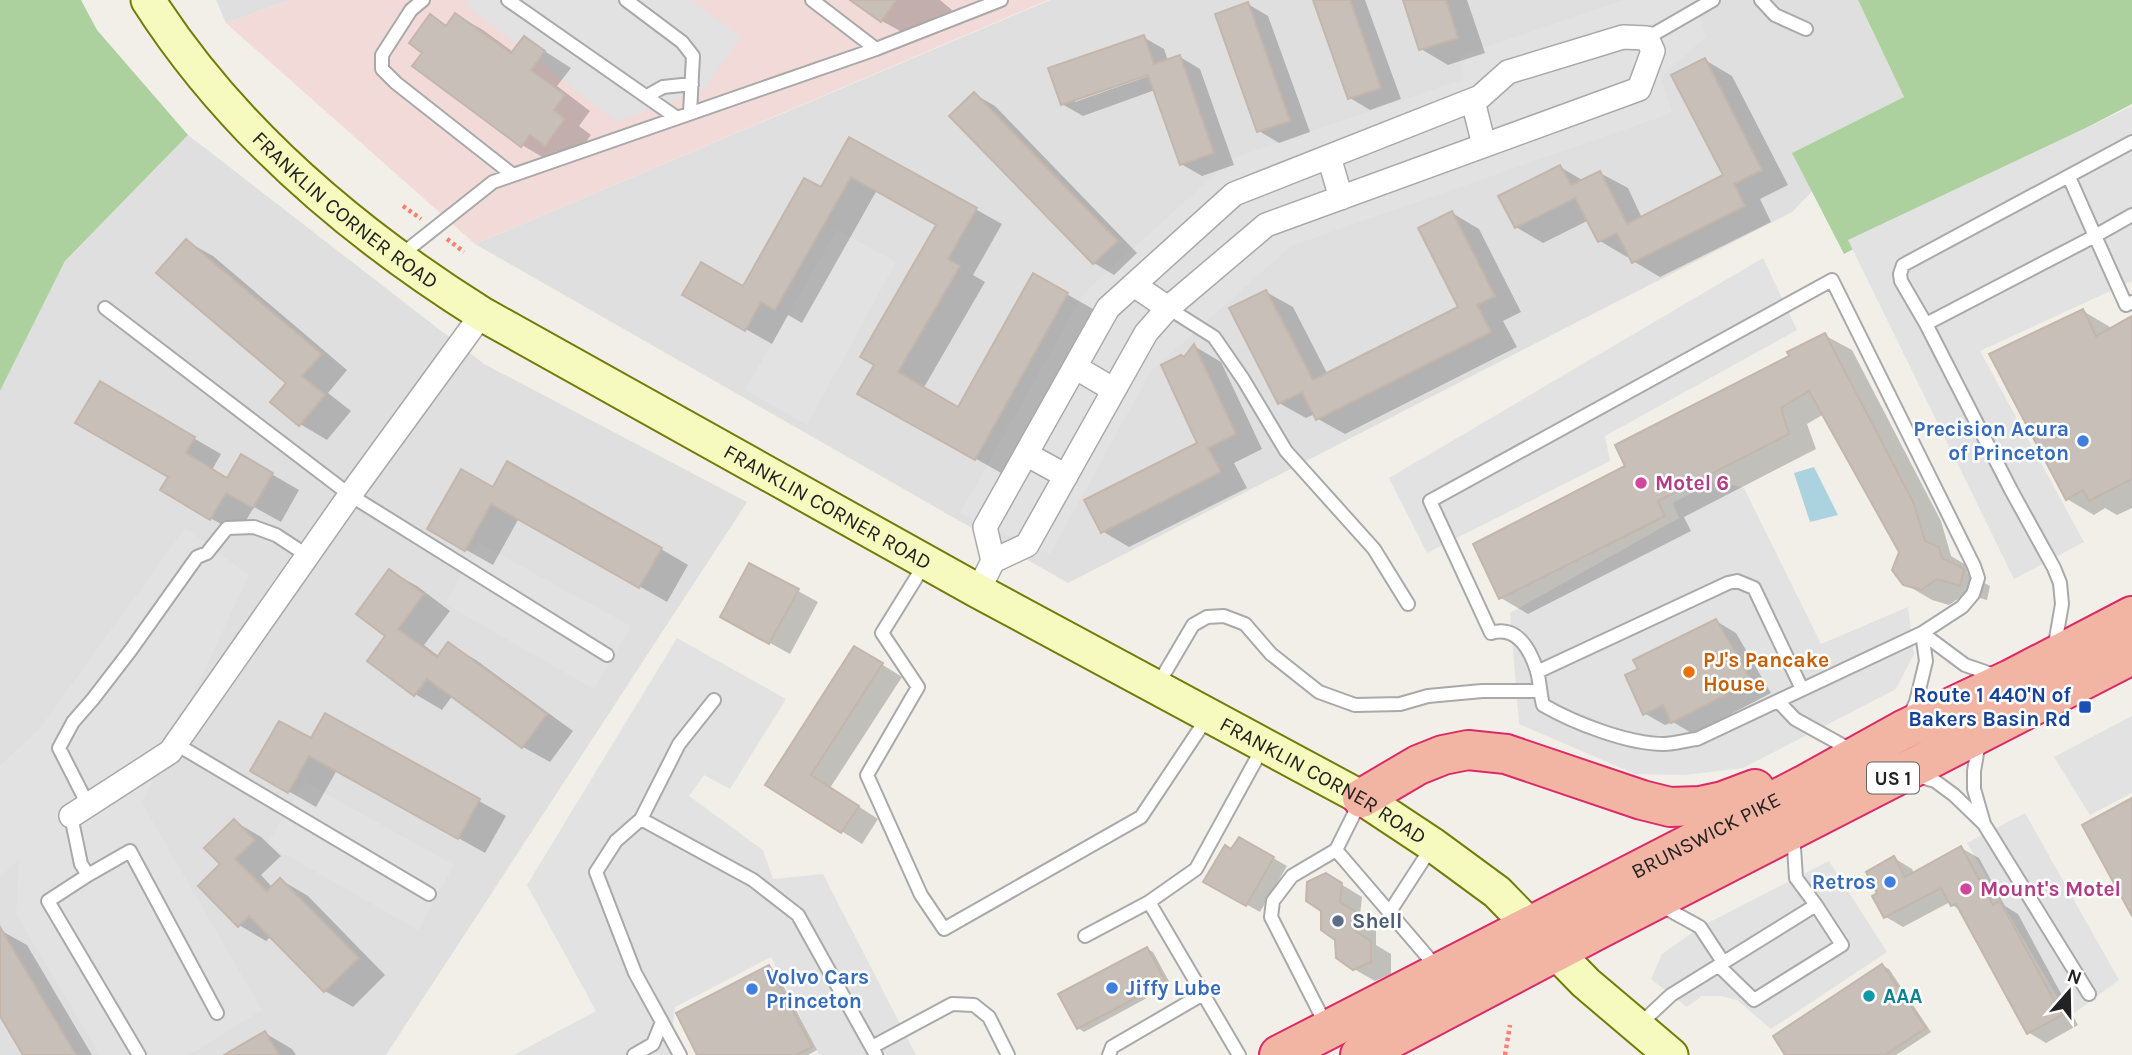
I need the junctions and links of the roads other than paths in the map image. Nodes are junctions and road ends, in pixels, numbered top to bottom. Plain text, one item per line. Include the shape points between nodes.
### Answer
1 (148, 0) edge
2 (423, 0) edge
3 (508, 0) edge
4 (626, 0) edge
5 (812, 0) edge
6 (1001, 0) edge
7 (1713, 0) edge
8 (1760, 0) edge
9 (1806, 29) dead end
10 (1647, 38) junction
11 (876, 48) junction
12 (692, 84) junction
13 (647, 96) junction
14 (1473, 101) junction
15 (690, 113) junction
16 (677, 118) junction
17 (2132, 142) edge
18 (1484, 145) junction
19 (1329, 157) junction
20 (513, 175) junction
21 (2069, 177) junction
22 (1340, 198) junction
23 (2132, 215) edge
24 (2095, 236) junction
25 (398, 258) junction
26 (1134, 285) junction
27 (2132, 302) edge
28 (105, 308) dead end
29 (1168, 308) junction
30 (482, 314) junction
31 (1926, 324) junction
32 (1075, 367) junction
33 (1114, 390) junction
34 (1026, 454) junction
35 (1066, 475) junction
36 (350, 495) junction
37 (307, 556) junction
38 (926, 561) junction
39 (993, 561) junction
40 (978, 591) junction
41 (1408, 604) dead end
42 (2132, 616) edge
43 (1922, 633) junction
44 (607, 655) dead end
45 (2132, 655) edge
46 (2053, 657) junction
47 (1537, 672) junction
48 (2011, 679) junction
49 (1156, 687) junction
50 (1802, 690) junction
51 (1539, 691) junction
52 (714, 699) dead end
53 (1778, 701) junction
54 (1209, 715) junction
55 (1903, 730) junction
56 (1980, 733) junction
57 (176, 744) junction
58 (1265, 745) junction
59 (1852, 750) junction
60 (1904, 772) junction
61 (1362, 798) junction
62 (80, 810) junction
63 (640, 818) junction
64 (1984, 824) junction
65 (1793, 829) junction
66 (1433, 845) junction
67 (1336, 850) junction
68 (88, 875) junction
69 (429, 894) dead end
70 (1654, 901) junction
71 (1149, 902) junction
72 (1816, 905) junction
73 (1389, 913) junction
74 (1530, 925) junction
75 (1085, 936) dead end
76 (1557, 953) junction
77 (1721, 964) junction
78 (1440, 972) junction
79 (1203, 994) junction
80 (2089, 994) dead end
81 (218, 1013) dead end
82 (662, 1022) junction
83 (1636, 1027) junction
84 (1328, 1030) junction
85 (874, 1051) edge
86 (139, 1055) edge
87 (635, 1055) edge
88 (680, 1055) edge
89 (1008, 1055) edge
90 (1109, 1055) edge
91 (1239, 1055) edge
92 (1279, 1055) edge
93 (1360, 1055) edge
94 (1671, 1055) edge

1 - 25 main road, FRANKLIN CORNER ROAD via 244,122 333,207
2 - 20 lane via 411,10 382,55 383,69
3 - 13 lane
4 - 12 lane via 682,41 693,56
5 - 11 lane
6 - 11 lane
7 - 10 lane
8 - 9 lane via 1775,15
10 - 14 street via 1623,37 1508,72
10 - 18 street via 1653,51 1639,89
11 - 15 lane
12 - 13 lane via 663,87
12 - 15 lane
13 - 16 lane
14 - 18 street
14 - 19 street
15 - 16 lane
16 - 20 lane
17 - 21 lane
18 - 22 street
19 - 22 street
19 - 26 street via 1234,194
20 - 25 lane via 493,182
21 - 24 lane
21 - 31 lane via 1903,265 1901,281
22 - 29 street via 1266,225
23 - 24 lane
24 - 27 lane via 2126,305
24 - 31 lane
25 - 30 main road, FRANKLIN CORNER ROAD
26 - 29 street
26 - 32 street via 1108,308
28 - 36 lane
29 - 33 street via 1146,333
29 - 41 lane via 1214,337 1286,451 1374,549
30 - 36 street
30 - 38 main road, FRANKLIN CORNER ROAD
31 - 46 lane via 2060,583 2062,604
32 - 33 street
32 - 34 street
33 - 35 street
34 - 35 street
34 - 39 street via 985,527
35 - 39 street via 1027,545
36 - 37 street
36 - 44 lane
37 - 57 street
37 - 62 lane via 276,535 254,527 227,528 207,553 197,557 73,722 59,748
38 - 40 main road, FRANKLIN CORNER ROAD
38 - 54 lane via 882,633 918,687 867,775 921,895 944,929 1141,817
39 - 40 street
40 - 49 main road, FRANKLIN CORNER ROAD
42 - 46 highway, BRUNSWICK PIKE / US 1
43 - 47 lane via 1962,607 1978,578 1832,280 1430,501 1491,633 1512,632
43 - 48 lane via 1965,665
43 - 50 lane
43 - 55 lane via 1926,661
45 - 56 highway, BRUNSWICK PIKE / US 1
46 - 48 highway, BRUNSWICK PIKE / US 1
47 - 50 lane via 1737,581 1754,588
47 - 51 lane
48 - 55 highway, BRUNSWICK PIKE / US 1
49 - 51 lane via 1193,625 1206,617 1224,616 1245,624 1271,654 1319,692 1354,705 1400,704 1482,691
49 - 54 main road, FRANKLIN CORNER ROAD
50 - 53 lane
51 - 53 lane via 1543,705 1567,719 1630,739 1664,744 1697,738
52 - 63 lane via 679,744
53 - 59 lane via 1795,719
54 - 58 main road, FRANKLIN CORNER ROAD
55 - 59 highway
55 - 74 highway, BRUNSWICK PIKE / US 1
56 - 60 highway, BRUNSWICK PIKE / US 1
56 - 64 lane via 1973,771
57 - 62 street
57 - 69 lane
58 - 61 main road, FRANKLIN CORNER ROAD
58 - 71 lane via 1196,869
59 - 61 highway via 1723,802 1684,808 1656,804 1523,759 1478,750 1430,760
60 - 64 lane via 1935,781
60 - 65 highway, BRUNSWICK PIKE / US 1
61 - 66 main road, FRANKLIN CORNER ROAD
61 - 67 lane
62 - 68 lane via 81,864
63 - 82 lane via 616,841 596,872 635,974
63 - 85 lane via 753,880 798,915
64 - 80 lane
65 - 70 highway, BRUNSWICK PIKE / US 1
65 - 72 lane via 1796,878
66 - 73 lane
66 - 74 main road, FRANKLIN CORNER ROAD via 1497,892
67 - 73 lane
67 - 84 lane via 1292,876 1273,901 1271,917
68 - 81 lane via 130,851
68 - 86 lane via 48,901
70 - 76 highway, BRUNSWICK PIKE / US 1
70 - 77 lane via 1700,927
71 - 75 lane
71 - 79 lane
72 - 77 lane
72 - 77 lane via 1842,945 1770,992 1754,1000
73 - 78 lane
74 - 76 main road, FRANKLIN CORNER ROAD
74 - 78 highway, BRUNSWICK PIKE / US 1
76 - 83 main road, FRANKLIN CORNER ROAD
76 - 93 highway, BRUNSWICK PIKE / US 1
77 - 83 lane via 1671,995
78 - 84 highway, BRUNSWICK PIKE / US 1
79 - 90 lane via 1112,1047
79 - 91 lane
82 - 87 lane via 653,1044
82 - 88 lane
83 - 94 main road, FRANKLIN CORNER ROAD
84 - 92 highway, BRUNSWICK PIKE / US 1
85 - 89 lane via 953,1004 974,1005 989,1017

